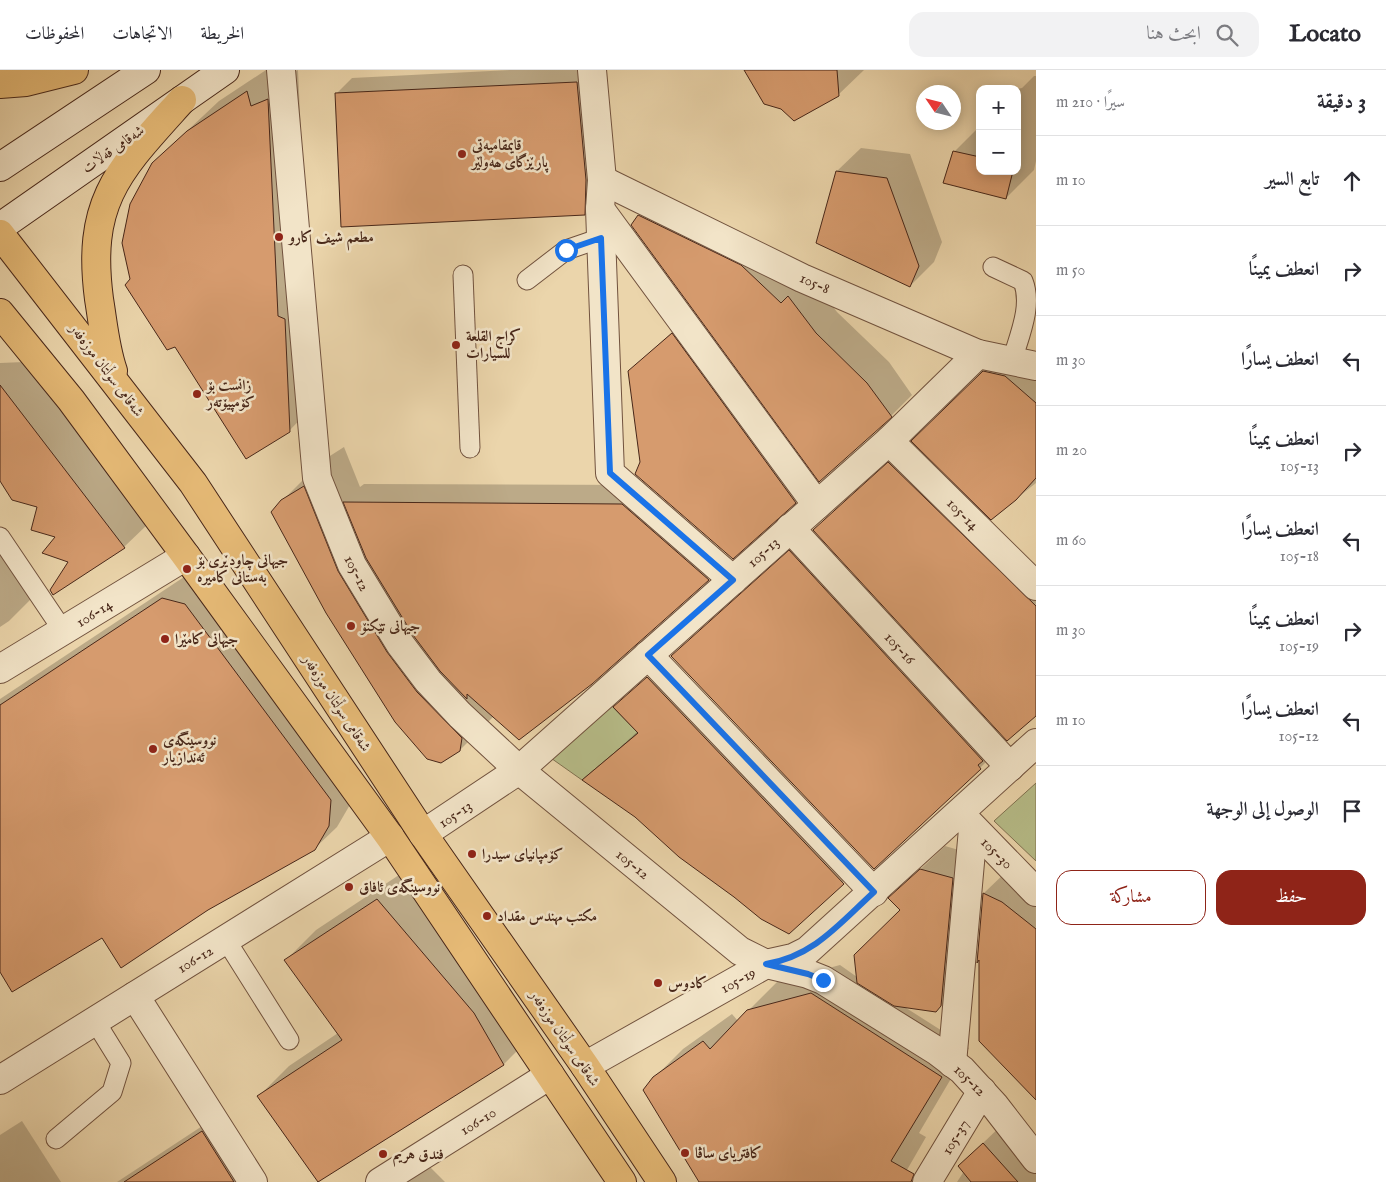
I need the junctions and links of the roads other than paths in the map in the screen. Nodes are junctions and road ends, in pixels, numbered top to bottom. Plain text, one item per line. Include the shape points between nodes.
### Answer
1 (74, 70) edge
2 (146, 70) edge
3 (225, 70) edge
4 (281, 70) edge
5 (592, 70) edge
6 (0, 84) edge
7 (182, 100) junction
8 (0, 167) edge
9 (602, 180) junction
10 (600, 209) junction
11 (0, 227) edge
12 (0, 234) edge
13 (601, 238) junction
14 (993, 267) dead end
15 (463, 275) dead end
16 (527, 280) dead end
17 (0, 313) edge
18 (0, 340) edge
19 (29, 350) junction
20 (978, 354) junction
21 (1024, 363) edge
22 (119, 386) junction
23 (889, 441) junction
24 (470, 448) dead end
25 (817, 505) junction
26 (790, 528) junction
27 (0, 537) edge
28 (186, 556) junction
29 (733, 580) junction
30 (1036, 586) edge
31 (64, 632) junction
32 (648, 655) junction
33 (0, 669) edge
34 (1036, 742) edge
35 (1010, 767) junction
36 (519, 770) junction
37 (966, 821) junction
38 (423, 834) junction
39 (390, 837) junction
40 (874, 892) junction
41 (1036, 892) edge
42 (226, 940) junction
43 (766, 964) junction
44 (135, 996) junction
45 (95, 1021) junction
46 (289, 1040) dead end
47 (952, 1063) junction
48 (585, 1066) junction
49 (550, 1075) junction
50 (0, 1080) edge
51 (982, 1091) junction
52 (56, 1139) dead end
53 (1036, 1159) edge
54 (253, 1182) edge
55 (380, 1182) edge
56 (622, 1182) edge
57 (662, 1182) edge
58 (927, 1182) edge

1 - 6 main road via 26,82
2 - 8 street
3 - 7 street, شەقامی قەڵات
4 - 36 street, 105-12 via 317,478 352,565 400,644 460,715
5 - 9 street
7 - 11 street, شەقامی قەڵات
7 - 22 main road via 139,148 118,178 99,223 95,268 104,333
9 - 10 street
9 - 20 street, 105-8 via 802,278
10 - 13 street
10 - 25 street
12 - 22 main road, شەقامی سوڵتان موزەفەر
13 - 16 lane via 566,250
13 - 29 street via 610,473
14 - 21 lane via 1023,281 1027,291
15 - 24 lane
17 - 19 main road
18 - 19 main road
19 - 28 main road via 71,400
20 - 21 street, 105-8
20 - 23 street, 105-13
22 - 38 main road, شەقامی سوڵتان موزەفەر via 193,483
23 - 25 street, 105-13
23 - 30 street, 105-14
25 - 26 street, 105-13
26 - 29 street, 105-13
26 - 35 street, 105-16
27 - 31 lane
28 - 31 street, 106-14
28 - 39 main road
29 - 32 street, 105-13
31 - 33 street, 106-14
32 - 36 street, 105-13
32 - 40 street
34 - 35 street, 105-19
35 - 37 street, 105-19
36 - 38 street, 105-13
36 - 43 street, 105-12 via 740,951
37 - 40 street, 105-19
37 - 41 street, 105-30
37 - 47 street
38 - 48 main road, شەقامی سوڵتان موزەفەر
39 - 42 street, 106-12
39 - 49 main road
40 - 43 street, 105-19 via 807,951 794,958
42 - 44 street, 106-12
42 - 46 lane
43 - 47 street, 105-12 via 808,974 838,987
43 - 48 street, 105-19
44 - 45 street, 106-12
44 - 54 street
45 - 50 street, 106-12
45 - 52 lane via 121,1063 120,1073 112,1092
47 - 51 street, 105-12
48 - 57 main road, شەقامی سوڵتان موزەفەر
49 - 55 street, 106-10
49 - 56 main road
51 - 53 street, 105-12
51 - 58 street, 105-37

